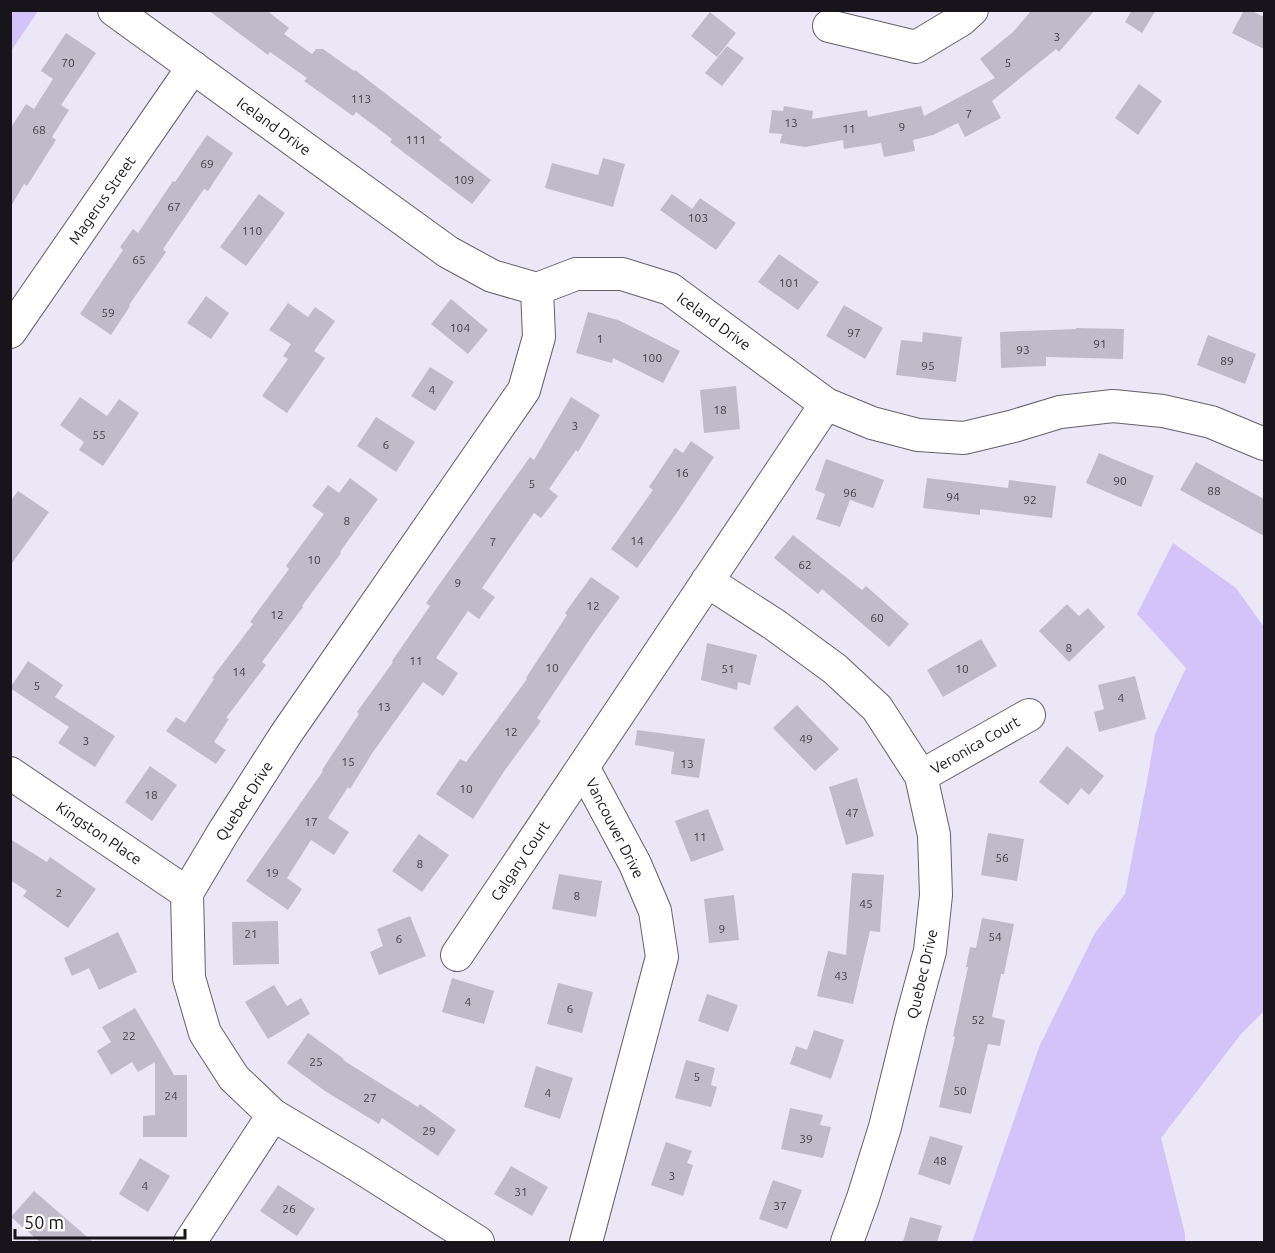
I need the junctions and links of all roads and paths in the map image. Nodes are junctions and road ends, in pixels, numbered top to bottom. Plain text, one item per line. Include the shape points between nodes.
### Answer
1 (114, 10) edge
2 (972, 10) edge
3 (828, 26) dead end
4 (193, 67) junction
5 (537, 289) junction
6 (10, 332) edge
7 (826, 404) junction
8 (1264, 444) edge
9 (707, 581) junction
10 (1029, 715) dead end
11 (583, 767) junction
12 (10, 773) edge
13 (921, 776) junction
14 (187, 892) junction
15 (457, 955) dead end
16 (273, 1115) junction
17 (190, 1242) edge
18 (478, 1242) edge
19 (586, 1242) edge
20 (847, 1242) edge

1 - 4 street, Iceland Drive
2 - 3 street via 916,47
4 - 5 street, Iceland Drive via 448,252 492,276
4 - 6 street, Magerus Street
5 - 7 street, Iceland Drive via 576,274 622,274 670,289
5 - 14 street, Quebec Drive via 539,337 524,390 286,734
7 - 8 street, Iceland Drive via 872,423 918,435 964,438 1060,412 1113,406 1163,411 1211,422
7 - 9 street, Vancouver Drive
9 - 11 street, Vancouver Drive
9 - 13 street, Quebec Drive via 835,669 877,708
10 - 13 street, Veronica Court
11 - 15 street, Calgary Court
11 - 19 street, Vancouver Drive via 655,910 662,957
12 - 14 street, Kingston Place
13 - 20 street, Quebec Drive via 934,835 936,895 930,951 885,1127
14 - 16 street via 189,978 205,1033 234,1078
16 - 17 street
16 - 18 street

